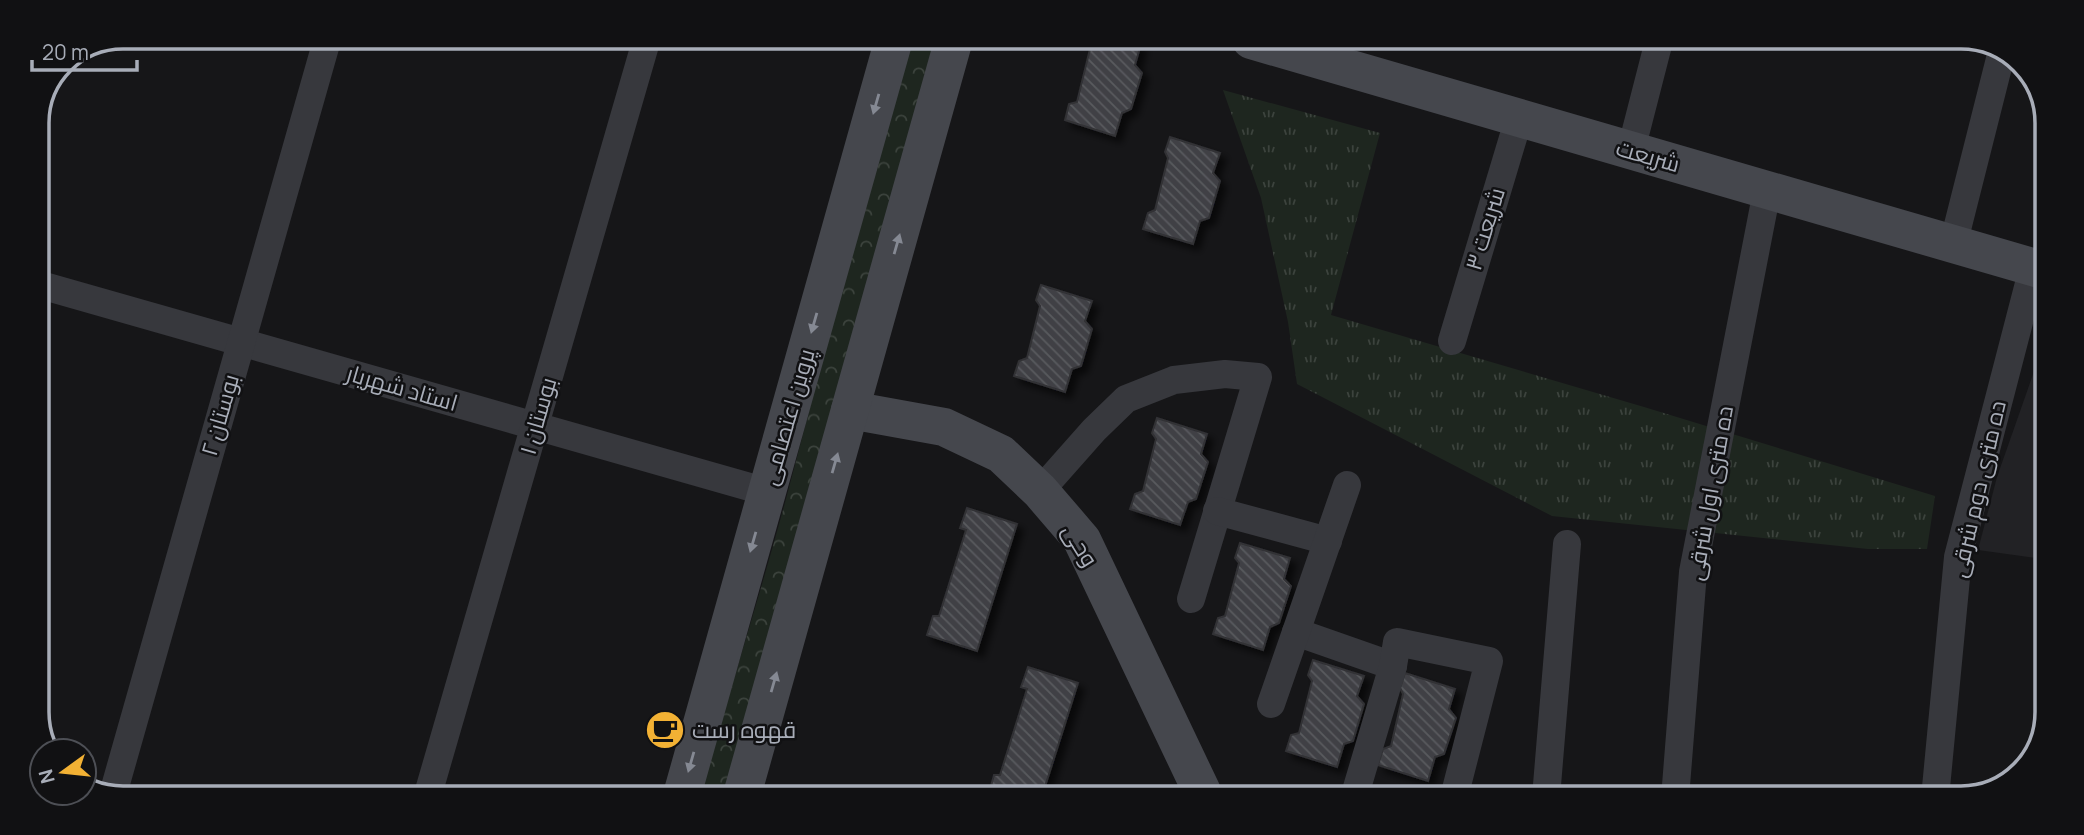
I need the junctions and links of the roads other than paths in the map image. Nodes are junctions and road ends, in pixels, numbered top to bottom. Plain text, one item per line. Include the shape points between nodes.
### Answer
1 (325, 49) edge
2 (644, 49) edge
3 (891, 49) edge
4 (951, 49) edge
5 (1657, 49) edge
6 (1327, 50) edge
7 (2000, 60) edge
8 (1519, 118) junction
9 (1631, 150) junction
10 (1767, 191) junction
11 (1953, 245) junction
12 (2035, 269) edge
13 (49, 287) edge
14 (2035, 288) edge
15 (1452, 341) dead end
16 (241, 342) junction
17 (850, 410) junction
18 (535, 426) junction
19 (1347, 485) dead end
20 (1040, 491) junction
21 (767, 492) junction
22 (1217, 511) junction
23 (1328, 541) junction
24 (1567, 544) dead end
25 (1191, 599) dead end
26 (1296, 632) junction
27 (1393, 666) junction
28 (1272, 704) dead end
29 (115, 785) edge
30 (430, 786) edge
31 (685, 786) edge
32 (745, 786) edge
33 (1199, 786) edge
34 (1357, 786) edge
35 (1457, 786) edge
36 (1547, 786) edge
37 (1676, 786) edge
38 (1937, 786) edge

1 - 16 street, بوستان ۲
2 - 18 street, بوستان ۱
3 -> 21 main road, پروین اعتصامی
17 -> 4 main road
5 - 9 street
6 - 8 main road, شریعت
7 - 11 street
8 - 9 main road, شریعت
8 - 15 street, شریعت ۳
9 - 10 main road, شریعت
10 - 11 main road, شریعت
10 - 37 street, ده متری اول شرقی via 1693,572
11 - 12 main road, شریعت
13 - 16 street, استاد شهریار
14 - 38 street, ده متری دوم شرقی via 1958,557
16 - 18 street, استاد شهریار
16 - 29 street, بوستان ۲
17 - 20 main road, وحی via 944,427 1001,454
32 -> 17 main road
18 - 21 street, استاد شهریار
18 - 30 street, بوستان ۱
19 - 23 street
20 - 22 street via 1126,398 1174,380 1225,373 1258,377
20 - 33 main road, وحی via 1082,540
21 -> 31 main road, پروین اعتصامی
22 - 23 street
22 - 25 street
23 - 26 street
24 - 36 street
26 - 27 street
26 - 28 street
27 - 34 street
27 - 35 street via 1397,642 1489,661

